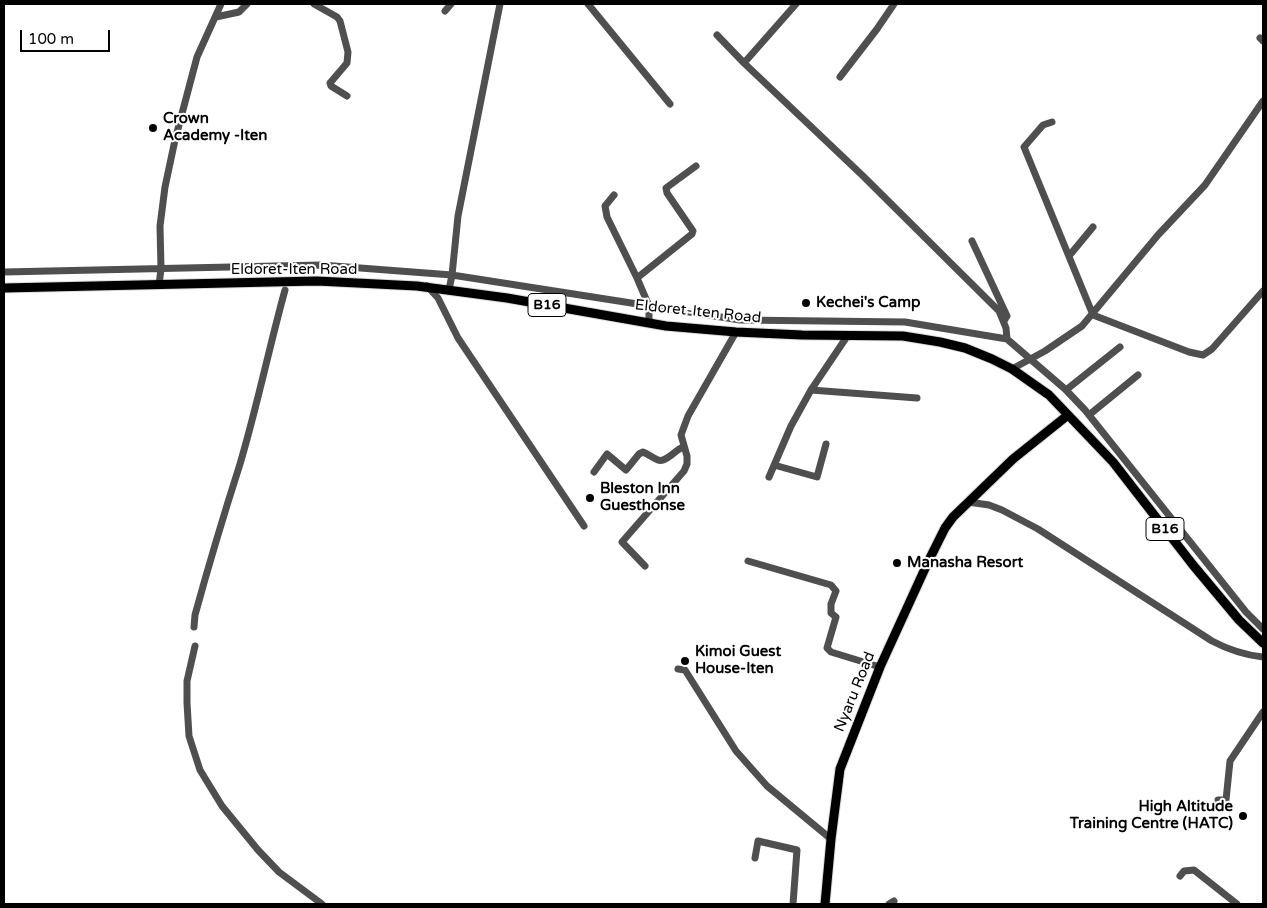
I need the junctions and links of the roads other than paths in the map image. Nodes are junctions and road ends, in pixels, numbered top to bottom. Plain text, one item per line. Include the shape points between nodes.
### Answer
1 (221, 4) edge
2 (247, 4) edge
3 (314, 4) edge
4 (451, 4) edge
5 (500, 4) edge
6 (588, 4) edge
7 (796, 4) edge
8 (894, 4) edge
9 (445, 11) dead end
10 (216, 17) junction
11 (717, 35) dead end
12 (744, 63) junction
13 (840, 77) dead end
14 (347, 96) dead end
15 (1263, 101) edge
16 (670, 104) dead end
17 (1052, 122) dead end
18 (696, 166) dead end
19 (614, 195) dead end
20 (1094, 226) dead end
21 (972, 241) dead end
22 (1069, 256) junction
23 (161, 269) junction
24 (4, 272) edge
25 (452, 275) junction
26 (637, 278) junction
27 (159, 285) junction
28 (426, 286) junction
29 (4, 288) edge
30 (285, 290) dead end
31 (449, 290) junction
32 (1263, 291) edge
33 (649, 306) junction
34 (1093, 315) junction
35 (1004, 321) junction
36 (649, 322) junction
37 (736, 332) junction
38 (848, 335) junction
39 (1007, 339) junction
40 (1120, 347) dead end
41 (1029, 359) junction
42 (1012, 369) junction
43 (1138, 375) dead end
44 (811, 390) junction
45 (1066, 390) junction
46 (917, 398) dead end
47 (1068, 415) junction
48 (1089, 415) junction
49 (826, 444) dead end
50 (683, 447) junction
51 (774, 465) junction
52 (594, 472) dead end
53 (769, 476) dead end
54 (965, 505) junction
55 (584, 526) dead end
56 (1197, 551) junction
57 (1189, 559) junction
58 (748, 561) dead end
59 (645, 566) dead end
60 (194, 627) dead end
61 (1263, 629) edge
62 (1263, 644) edge
63 (195, 646) dead end
64 (1263, 657) edge
65 (880, 667) junction
66 (678, 669) dead end
67 (1263, 712) edge
68 (1218, 800) dead end
69 (831, 839) junction
70 (755, 858) dead end
71 (1180, 876) dead end
72 (322, 904) edge
73 (793, 904) edge
74 (825, 904) edge
75 (1237, 904) edge

1 - 10 street
2 - 10 street via 239,12
3 - 14 street via 340,21 348,52 347,63 330,82
4 - 9 street
5 - 25 street via 458,216
6 - 16 street
7 - 12 street
8 - 13 street
10 - 23 street via 197,57 168,168 160,226
11 - 12 street
12 - 35 street via 863,176 999,311
15 - 34 street via 1204,185 1158,234
17 - 22 street via 1042,125 1024,147
18 - 26 street via 666,188 692,234
19 - 26 street via 605,206 607,218
20 - 22 street
21 - 35 street via 1007,316
22 - 34 street
23 - 24 street
23 - 25 street via 321,265
23 - 27 street
25 - 31 street
25 - 33 street
26 - 33 street
27 - 28 main road, Eldoret-Iten Road / B16 via 317,281
27 - 29 main road, Eldoret-Iten Road / B16
28 - 31 main road, Eldoret-Iten Road / B16
28 - 55 street via 438,298 458,338
30 - 60 street
31 - 36 main road, Eldoret-Iten Road / B16
32 - 34 street via 1203,355
33 - 36 street
33 - 39 street via 740,320 905,322
34 - 41 street via 1071,335
35 - 39 street
36 - 37 main road, Eldoret-Iten Road / B16
37 - 38 main road, Eldoret-Iten Road / B16
37 - 50 street via 688,416 681,435
38 - 42 main road, Eldoret-Iten Road / B16 via 903,336 940,342 965,348
38 - 44 street
39 - 41 street
40 - 45 street
41 - 42 street
41 - 45 street
42 - 47 main road, Eldoret-Iten Road / B16 via 1049,395
43 - 48 street
44 - 46 street
44 - 51 street
45 - 48 street
47 - 54 main road, Nyaru Road via 1013,459
47 - 57 main road, Eldoret-Iten Road / B16 via 1113,462
48 - 56 street
49 - 51 street via 817,477
50 - 52 street via 663,461 643,452 626,470 607,454
50 - 59 street via 687,456 684,471 622,542
51 - 53 street
54 - 64 street via 989,505 1002,510 1038,529 1212,641 1232,651
54 - 65 main road, Nyaru Road via 953,517 928,562
56 - 57 street
56 - 61 street
57 - 62 main road, Eldoret-Iten Road / B16
58 - 65 street via 831,585 836,591 831,613 836,617 827,648
63 - 72 street via 186,703 189,736 200,770 222,806 258,850 279,872
65 - 69 main road, Nyaru Road via 840,769
66 - 69 street via 685,670 736,752 767,786
67 - 68 street via 1230,761 1226,800
69 - 74 main road, Nyaru Road
70 - 73 street via 758,841 796,850
71 - 75 street via 1184,871 1194,870

